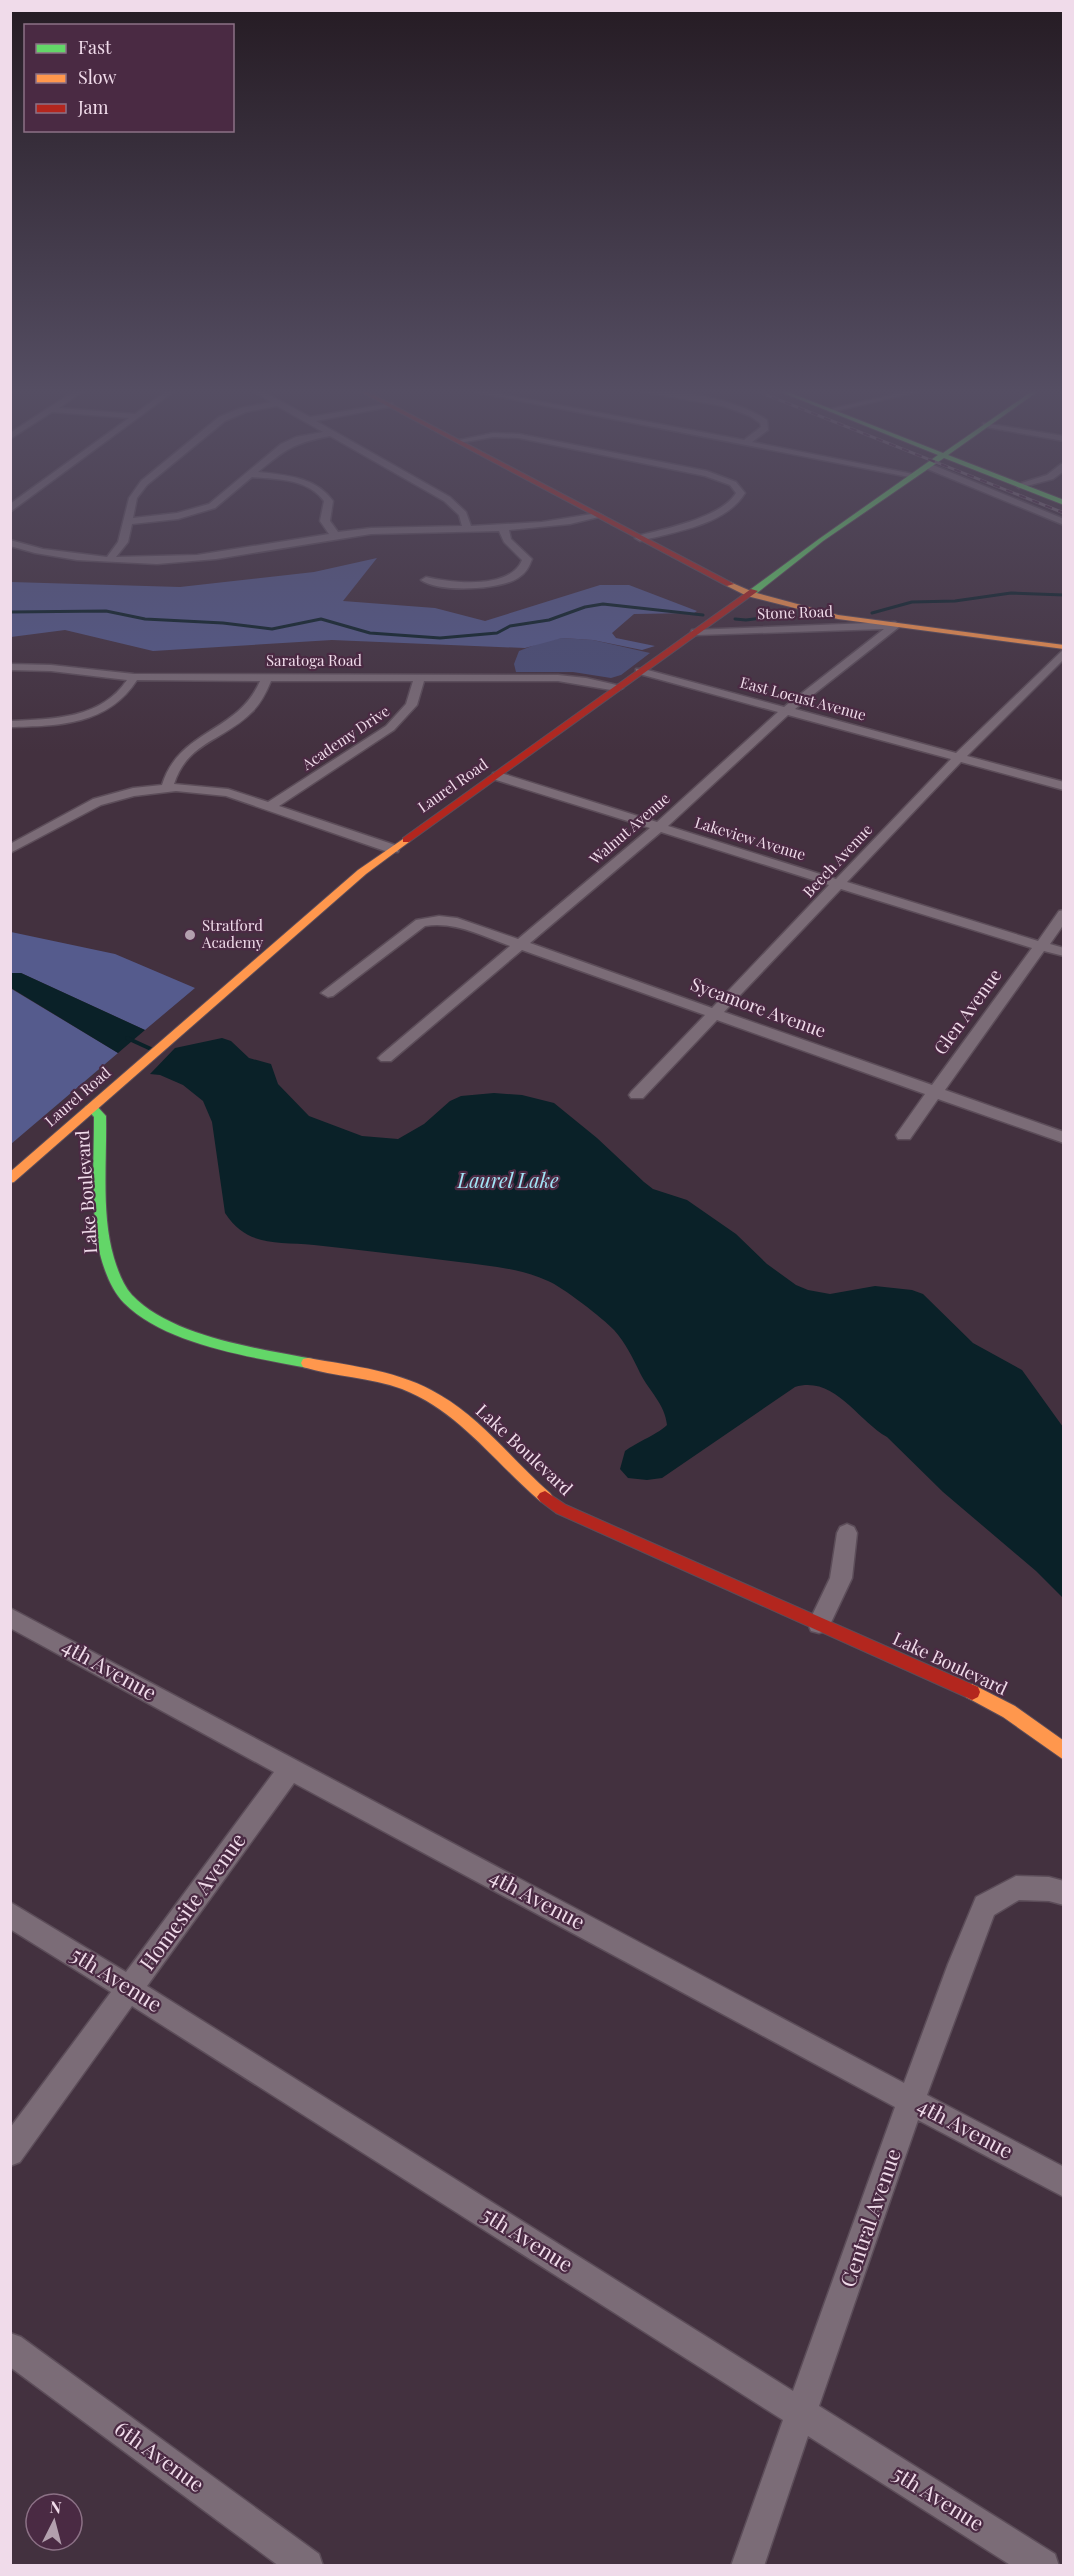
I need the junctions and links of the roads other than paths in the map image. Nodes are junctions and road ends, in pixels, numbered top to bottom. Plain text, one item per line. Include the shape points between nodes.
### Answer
1 (131, 512) edge
2 (193, 512) edge
3 (326, 512) edge
4 (462, 512) edge
5 (591, 512) edge
6 (720, 512) edge
7 (863, 512) edge
8 (1040, 512) edge
9 (598, 516) junction
10 (130, 521) junction
11 (1064, 522) edge
12 (503, 527) junction
13 (467, 528) junction
14 (335, 535) junction
15 (640, 538) junction
16 (12, 545) edge
17 (109, 560) junction
18 (426, 580) dead end
19 (750, 594) junction
20 (895, 625) junction
21 (696, 632) junction
22 (1064, 646) edge
23 (1064, 652) edge
24 (10, 667) edge
25 (640, 671) junction
26 (134, 677) junction
27 (267, 678) junction
28 (419, 678) junction
29 (617, 688) junction
30 (787, 710) junction
31 (10, 724) edge
32 (958, 758) junction
33 (497, 776) junction
34 (1064, 786) edge
35 (167, 787) junction
36 (269, 807) junction
37 (658, 828) junction
38 (10, 849) edge
39 (393, 849) junction
40 (839, 884) junction
41 (1064, 914) edge
42 (520, 945) junction
43 (1041, 945) junction
44 (1064, 952) edge
45 (328, 993) dead end
46 (715, 1014) junction
47 (386, 1058) dead end
48 (934, 1091) junction
49 (637, 1095) dead end
50 (91, 1107) junction
51 (904, 1135) dead end
52 (1064, 1138) edge
53 (10, 1179) edge
54 (847, 1533) dead end
55 (10, 1617) edge
56 (819, 1624) junction
57 (1064, 1752) edge
58 (290, 1769) junction
59 (1064, 1893) edge
60 (10, 1914) edge
61 (129, 1989) junction
62 (912, 2100) junction
63 (10, 2152) edge
64 (1064, 2183) edge
65 (10, 2348) edge
66 (803, 2414) junction
67 (307, 2565) edge
68 (747, 2565) edge
69 (1043, 2565) edge

1 - 10 street
2 - 10 street
3 - 14 street via 325,521
4 - 13 street
5 - 9 street, Stone Road
6 - 15 street
7 - 19 street, Laurel Road
8 - 11 street
9 - 12 street via 553,525
9 - 15 street, Stone Road
10 - 17 street via 123,542
12 - 13 street
12 - 18 street via 507,540 527,561 507,582 459,585
13 - 14 street
14 - 17 street via 209,557
15 - 19 street, Stone Road
16 - 17 street
19 - 20 street, Stone Road via 838,617
19 - 21 street, Laurel Road
20 - 21 street, Stone Road
20 - 22 street, Stone Road
20 - 30 street, Walnut Avenue
21 - 25 street, Laurel Road
23 - 32 street, Beech Avenue
24 - 26 street, Saratoga Road
25 - 29 street, Laurel Road
25 - 30 street, East Locust Avenue
26 - 27 street, Saratoga Road
26 - 31 street via 123,695 99,710 59,722
27 - 28 street, Saratoga Road
27 - 35 street via 259,697 243,716 182,755 171,771
28 - 29 street, Saratoga Road via 558,678
28 - 36 street, Academy Drive via 411,705 390,728
29 - 33 street, Laurel Road
30 - 32 street, East Locust Avenue
30 - 37 street, Walnut Avenue
32 - 34 street, East Locust Avenue
32 - 40 street, Beech Avenue
33 - 37 street, Lakeview Avenue
33 - 39 street, Laurel Road
35 - 36 street via 219,791
35 - 38 street via 97,802
36 - 39 street
37 - 40 street, Lakeview Avenue
37 - 42 street, Walnut Avenue
39 - 50 street, Laurel Road
40 - 43 street, Lakeview Avenue
40 - 46 street, Beech Avenue
41 - 43 street, Glen Avenue
42 - 45 street, Sycamore Avenue via 457,922 422,923
42 - 46 street, Sycamore Avenue
42 - 47 street, Walnut Avenue
43 - 44 street, Lakeview Avenue
43 - 48 street, Glen Avenue
46 - 48 street, Sycamore Avenue
46 - 49 street, Beech Avenue
48 - 51 street, Glen Avenue
48 - 52 street, Sycamore Avenue
50 - 53 street, Laurel Road
50 - 56 street, Lake Boulevard via 100,1116 104,1224 111,1271 122,1294 151,1317 207,1340 334,1366 421,1391 454,1410 514,1470 561,1509
54 - 56 street via 841,1578
55 - 58 street, 4th Avenue
56 - 57 street, Lake Boulevard via 995,1702
58 - 61 street, Homesite Avenue
58 - 62 street, 4th Avenue
59 - 62 street, Central Avenue via 1016,1888 985,1906
60 - 61 street, 5th Avenue
61 - 63 street, Homesite Avenue
61 - 66 street, 5th Avenue
62 - 64 street, 4th Avenue
62 - 66 street, Central Avenue
65 - 67 street, 6th Avenue
66 - 68 street, Central Avenue
66 - 69 street, 5th Avenue

